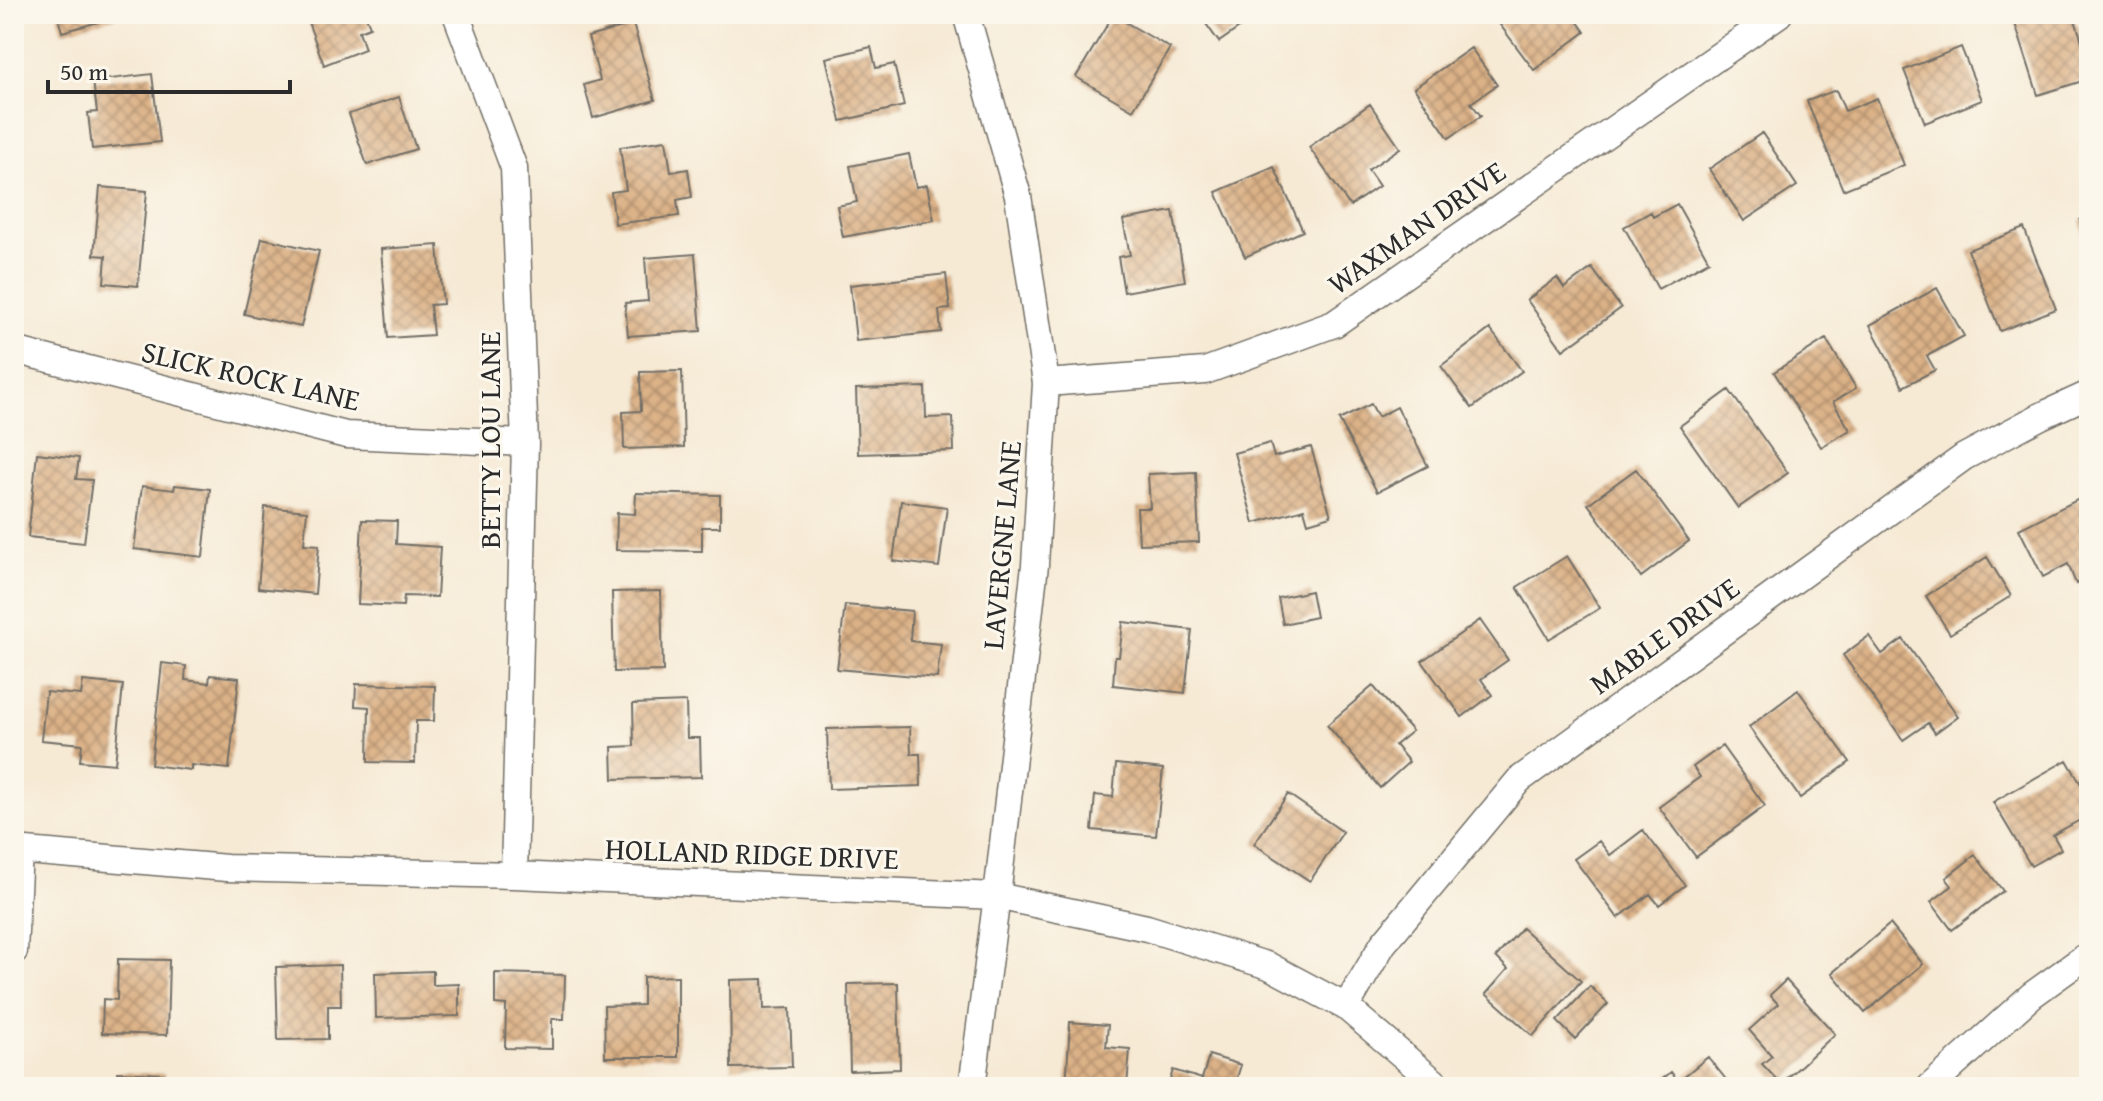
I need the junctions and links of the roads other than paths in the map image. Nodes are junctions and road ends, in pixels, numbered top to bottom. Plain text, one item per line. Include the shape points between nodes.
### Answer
1 (456, 14) edge
2 (966, 14) edge
3 (1779, 14) edge
4 (14, 350) edge
5 (1046, 383) junction
6 (2089, 394) edge
7 (525, 443) junction
8 (16, 850) edge
9 (514, 875) junction
10 (997, 896) junction
11 (14, 951) edge
12 (2089, 954) edge
13 (1346, 1007) junction
14 (972, 1087) edge
15 (1440, 1087) edge
16 (1930, 1087) edge

1 - 7 street, BETTY LOU LANE via 514,168
2 - 5 street, LAVERGNE LANE via 1018,196
3 - 5 street, WAXMAN DRIVE via 1334,324 1205,371
4 - 7 street, SLICK ROCK LANE via 346,435
5 - 10 street, LAVERGNE LANE via 1035,565
6 - 13 street, MABLE DRIVE via 1964,457 1519,780 1383,944
7 - 9 street, BETTY LOU LANE
8 - 9 street, HOLLAND RIDGE DRIVE via 227,868
8 - 11 street
9 - 10 street, HOLLAND RIDGE DRIVE
10 - 13 street, HOLLAND RIDGE DRIVE via 1147,928 1269,966
10 - 14 street, LAVERGNE LANE
12 - 16 street via 2032,995
13 - 15 street, HOLLAND RIDGE DRIVE

